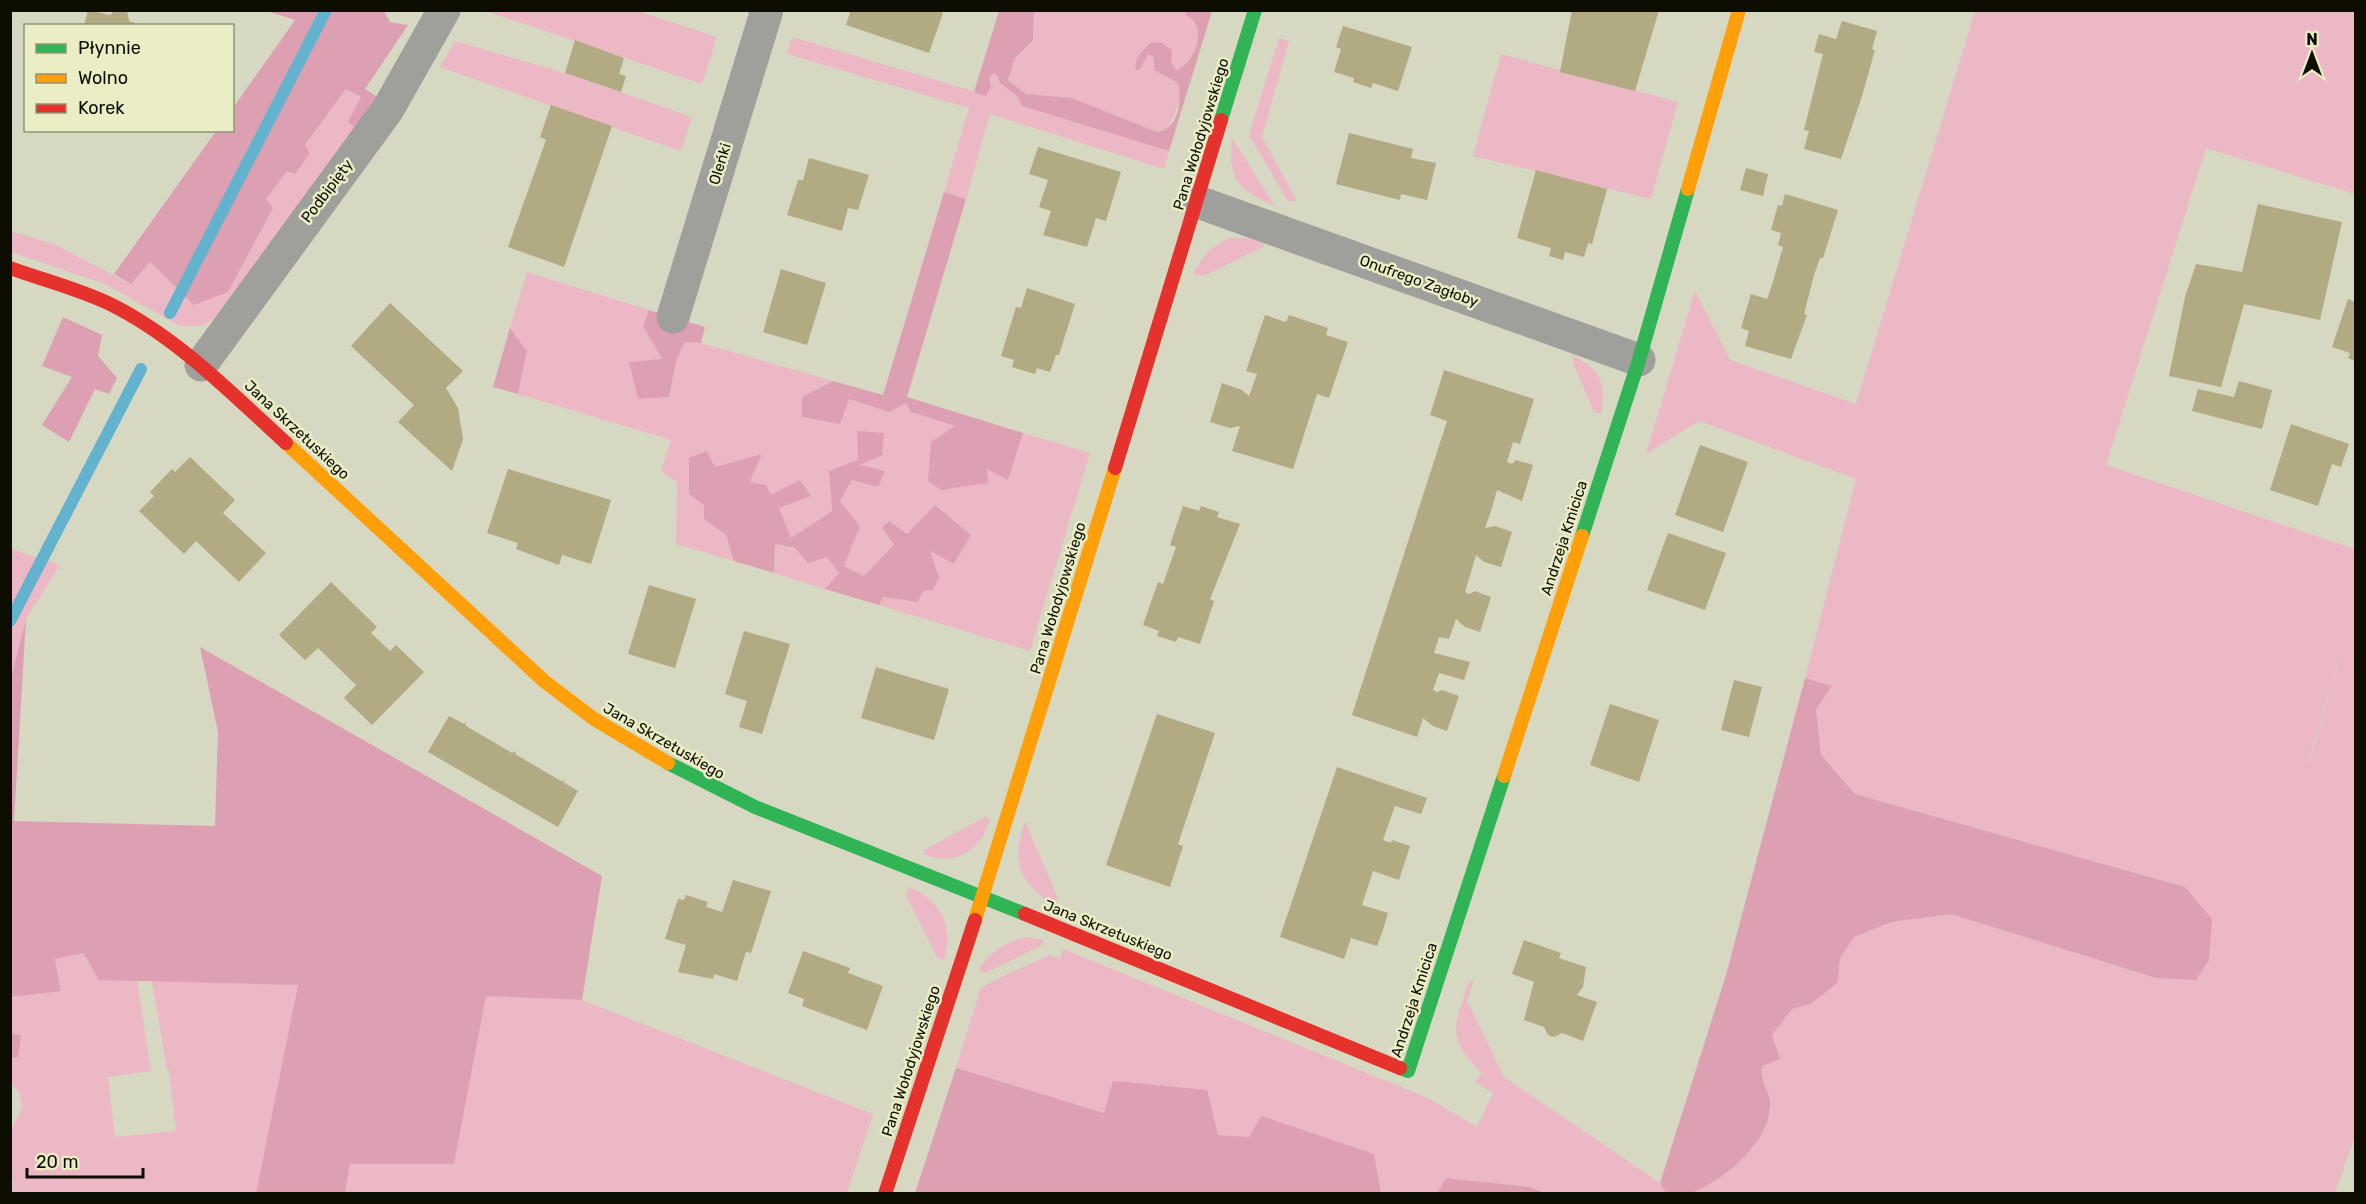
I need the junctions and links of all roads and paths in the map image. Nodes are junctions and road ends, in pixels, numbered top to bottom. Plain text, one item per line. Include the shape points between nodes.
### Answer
1 (444, 10) edge
2 (767, 10) edge
3 (1255, 10) edge
4 (1739, 10) edge
5 (1198, 202) junction
6 (10, 267) edge
7 (673, 317) dead end
8 (1638, 360) junction
9 (201, 365) junction
10 (983, 897) junction
11 (1408, 1071) joint
12 (885, 1194) edge

1 - 9 street, Podbipięty via 388,109
2 - 7 street, Oleńki
3 - 5 street, Pana Wołodyjowskiego
4 - 8 street, Andrzeja Kmicica
5 - 8 street, Onufrego Zagłoby
5 - 10 street, Pana Wołodyjowskiego
6 - 9 street, Jana Skrzetuskiego via 93,296
8 - 11 street, Andrzeja Kmicica
9 - 10 street, Jana Skrzetuskiego via 544,681 598,722 723,794
10 - 11 street, Jana Skrzetuskiego
10 - 12 street, Pana Wołodyjowskiego

